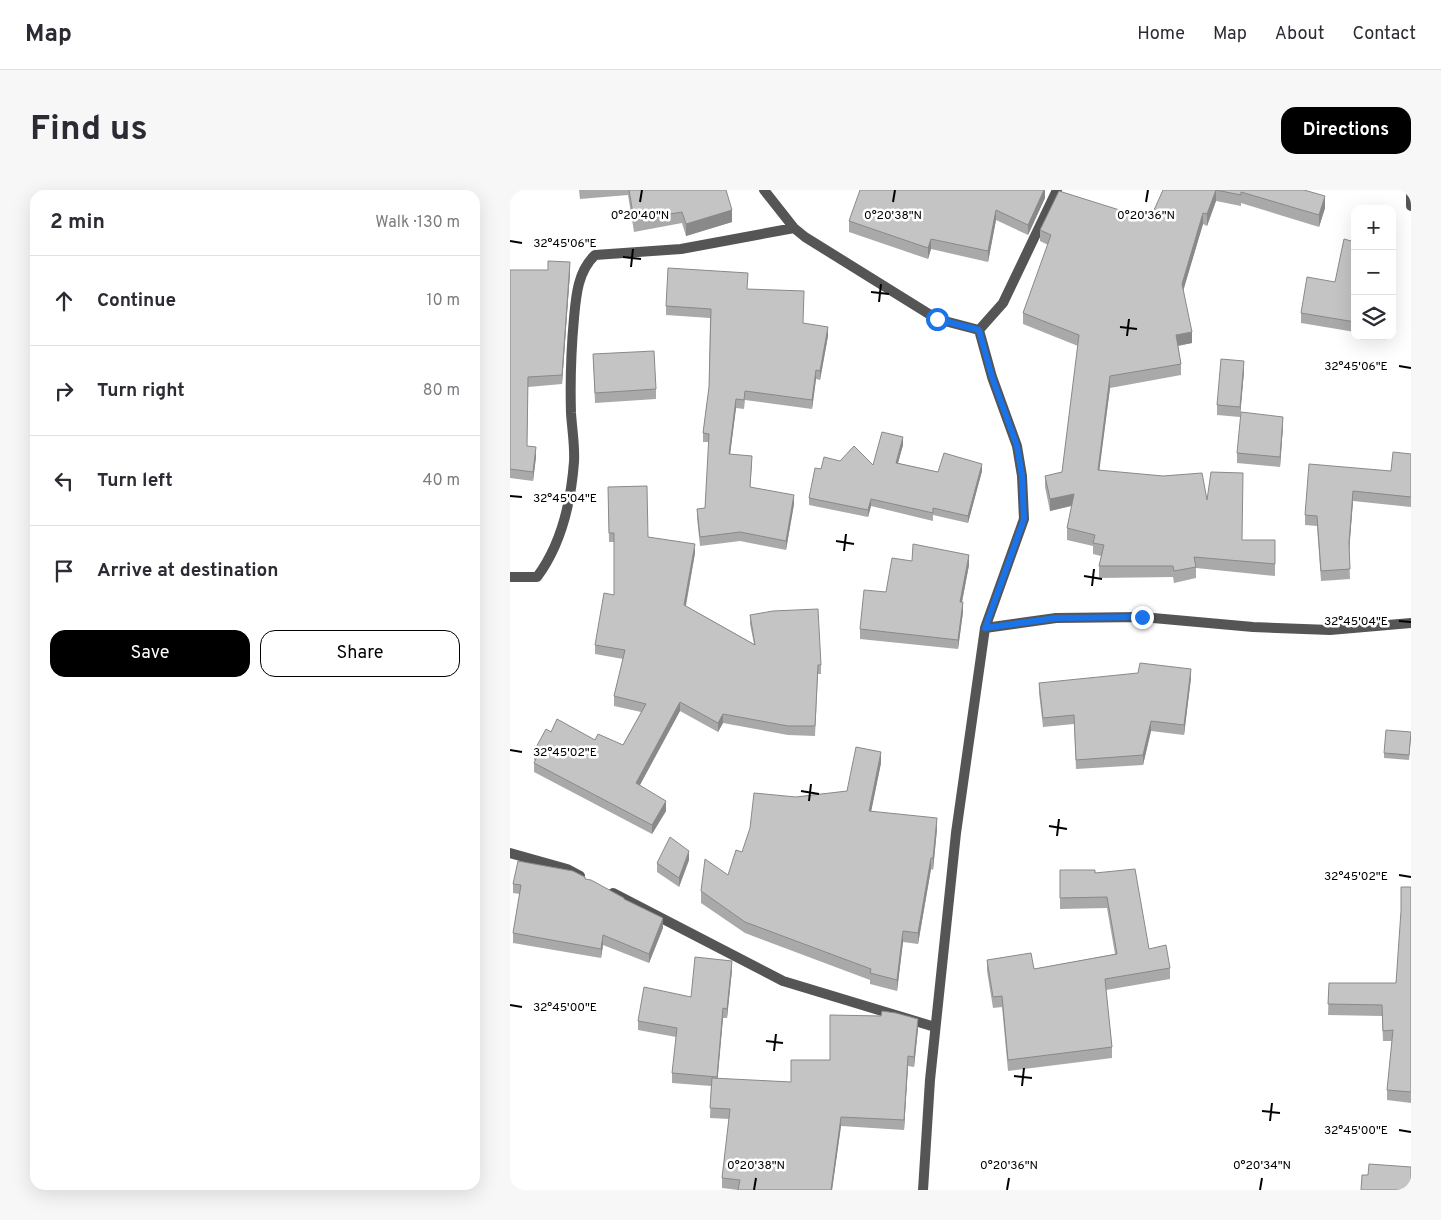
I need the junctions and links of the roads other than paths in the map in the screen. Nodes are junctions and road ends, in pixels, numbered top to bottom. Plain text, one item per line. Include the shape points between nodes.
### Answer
1 (764, 190) edge
2 (1057, 190) edge
3 (1411, 195) edge
4 (1411, 206) edge
5 (794, 228) junction
6 (979, 330) junction
7 (510, 577) edge
8 (1411, 623) edge
9 (985, 628) junction
10 (510, 853) edge
11 (935, 1027) junction
12 (923, 1190) edge

1 - 5 street
2 - 6 street via 1003,303
3 - 4 street
5 - 6 street via 937,319
5 - 7 street via 681,249 595,255 587,263 576,292 571,342 574,461 569,500 557,544 542,571 537,576
6 - 9 street via 1017,446 1024,519
8 - 9 street via 1330,630 1142,617 1056,618
9 - 11 street via 956,833
10 - 11 street via 567,869 783,981
11 - 12 street

